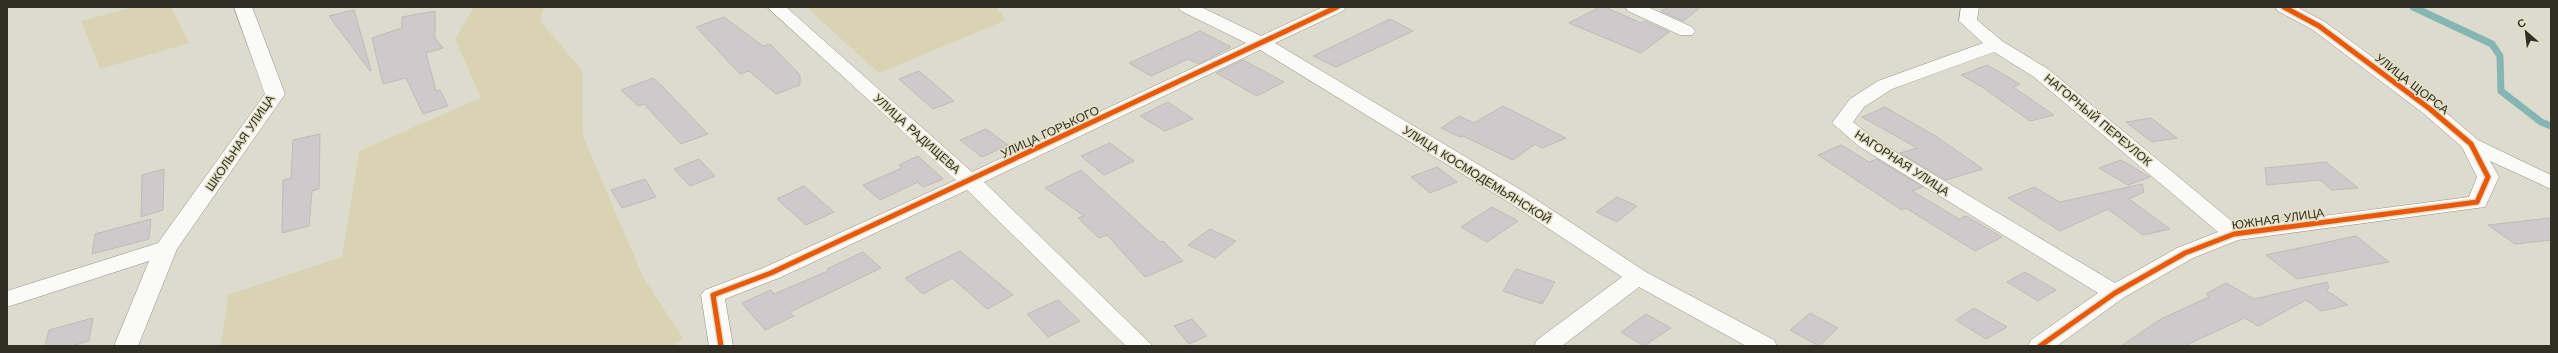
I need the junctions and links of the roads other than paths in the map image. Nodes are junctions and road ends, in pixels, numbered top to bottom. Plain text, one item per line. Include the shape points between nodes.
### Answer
1 (243, 7) edge
2 (776, 7) edge
3 (1337, 7) edge
4 (1634, 7) edge
5 (1970, 7) edge
6 (2284, 7) edge
7 (1194, 8) edge
8 (1686, 31) dead end
9 (1261, 43) junction
10 (1996, 45) junction
11 (2471, 144) junction
12 (970, 181) junction
13 (2551, 183) edge
14 (2476, 202) joint
15 (2234, 234) junction
16 (166, 248) junction
17 (1638, 277) junction
18 (2115, 293) junction
19 (7, 300) edge
20 (126, 346) edge
21 (721, 346) edge
22 (1141, 346) edge
23 (1546, 346) edge
24 (1765, 346) edge
25 (2040, 346) edge

1 - 16 street, ШКОЛЬНАЯ УЛИЦА via 253,28 264,69 275,94
2 - 12 street, УЛИЦА РАДИЩЕВА
3 - 9 street, УЛИЦА ГОРЬКОГО
4 - 8 street
5 - 10 street, НАГОРНЫЙ ПЕРЕУЛОК via 1968,21
6 - 11 street, УЛИЦА ЩОРСА via 2319,26 2430,109
7 - 9 street, УЛИЦА КОСМОДЕМЬЯНСКОЙ
9 - 12 street, УЛИЦА ГОРЬКОГО
9 - 17 street, УЛИЦА КОСМОДЕМЬЯНСКОЙ via 1518,198
10 - 15 street, НАГОРНЫЙ ПЕРЕУЛОК via 2041,74
10 - 18 street, НАГОРНАЯ УЛИЦА via 1885,85 1857,103 1842,123 1867,143
11 - 13 street, УЛИЦА ЩОРСА
11 - 14 street, УЛИЦА ЩОРСА via 2488,177
12 - 21 street, УЛИЦА ГОРЬКОГО via 771,273 713,295
12 - 22 street, УЛИЦА РАДИЩЕВА
14 - 15 street, ЮЖНАЯ УЛИЦА
15 - 18 street, ЮЖНАЯ УЛИЦА via 2185,253
16 - 19 street
16 - 20 street
17 - 23 street
17 - 24 street, УЛИЦА КОСМОДЕМЬЯНСКОЙ
18 - 25 street, ЮЖНАЯ УЛИЦА

